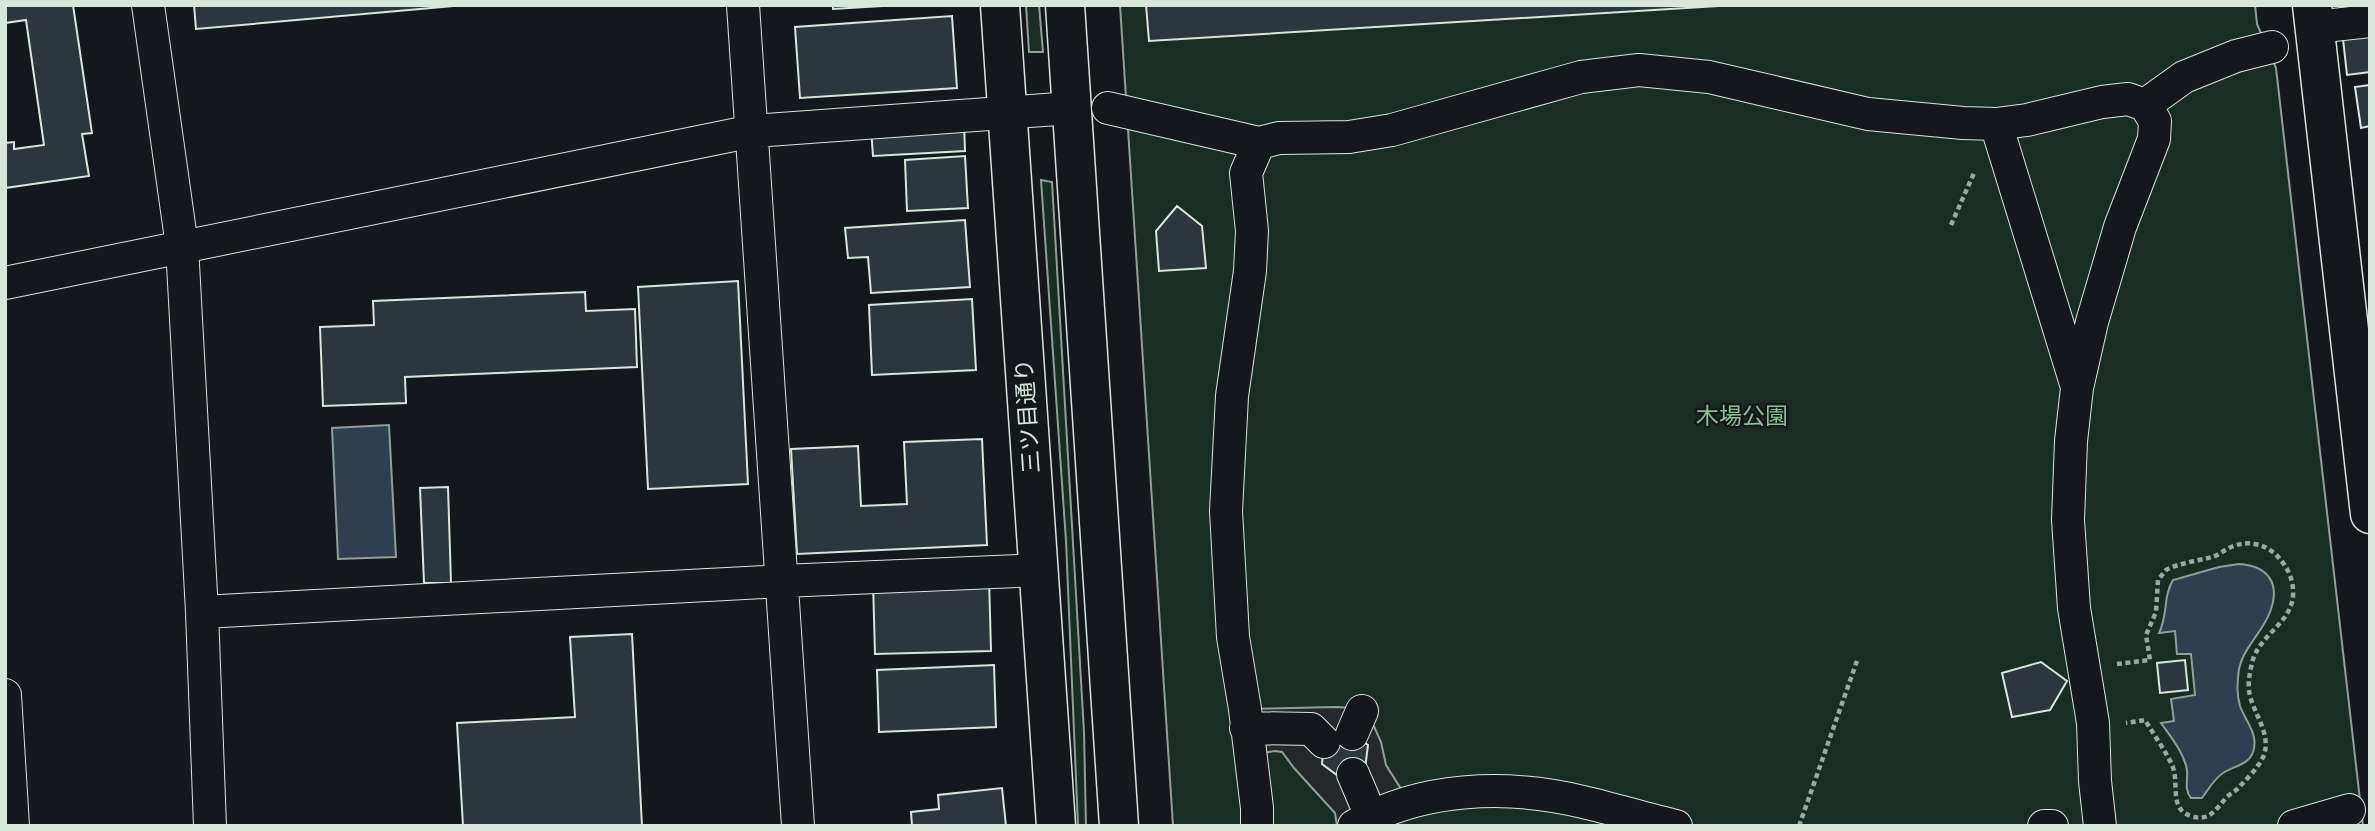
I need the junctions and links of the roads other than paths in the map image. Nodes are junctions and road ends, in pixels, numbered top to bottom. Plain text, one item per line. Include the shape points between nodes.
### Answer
1 (148, 5) edge
2 (743, 5) edge
3 (1000, 5) edge
4 (1065, 5) edge
5 (2314, 16) edge
6 (2370, 21) edge
7 (2272, 47) dead end
8 (2146, 105) junction
9 (1090, 108) junction
10 (1006, 114) junction
11 (1997, 124) junction
12 (753, 131) junction
13 (1259, 143) junction
14 (182, 246) junction
15 (5, 284) edge
16 (2077, 388) junction
17 (2370, 514) edge
18 (1039, 570) junction
19 (782, 581) junction
20 (202, 612) junction
21 (5, 695) edge
22 (1247, 728) junction
23 (1346, 729) dead end
24 (1353, 774) dead end
25 (2349, 810) dead end
26 (1583, 814) edge
27 (1363, 821) edge
28 (13, 826) edge
29 (210, 826) edge
30 (798, 826) edge
31 (1056, 826) edge
32 (1119, 826) edge
33 (1256, 826) edge
34 (1676, 826) edge
35 (2043, 826) edge
36 (2052, 826) edge
37 (2100, 826) edge
38 (2294, 826) edge

1 - 14 street
2 - 12 street
3 - 10 main road, 三ツ目通り
4 - 9 main road
5 - 6 street
5 - 17 main road
7 - 8 street via 2184,77
8 - 11 street via 2128,100 2102,102
8 - 16 street via 2155,121 2154,139 2120,227
9 - 10 street
9 - 13 street
9 - 32 main road
10 - 12 street
10 - 18 main road, 三ツ目通り
11 - 13 street via 1868,114 1709,77 1639,70 1581,77 1392,130
11 - 16 street
12 - 14 street
12 - 19 street
13 - 22 street via 1246,173 1252,231 1250,271 1231,396 1226,511 1233,637
14 - 15 street
14 - 20 street
16 - 37 street via 2068,520 2074,608 2094,727
18 - 19 street
18 - 31 main road, 三ツ目通り
19 - 20 street
19 - 30 street
20 - 29 street
21 - 28 street
22 - 23 street
22 - 33 street
24 - 27 street
25 - 38 street
26 - 27 street via 1530,792 1474,791 1419,800
26 - 34 street
35 - 36 street

